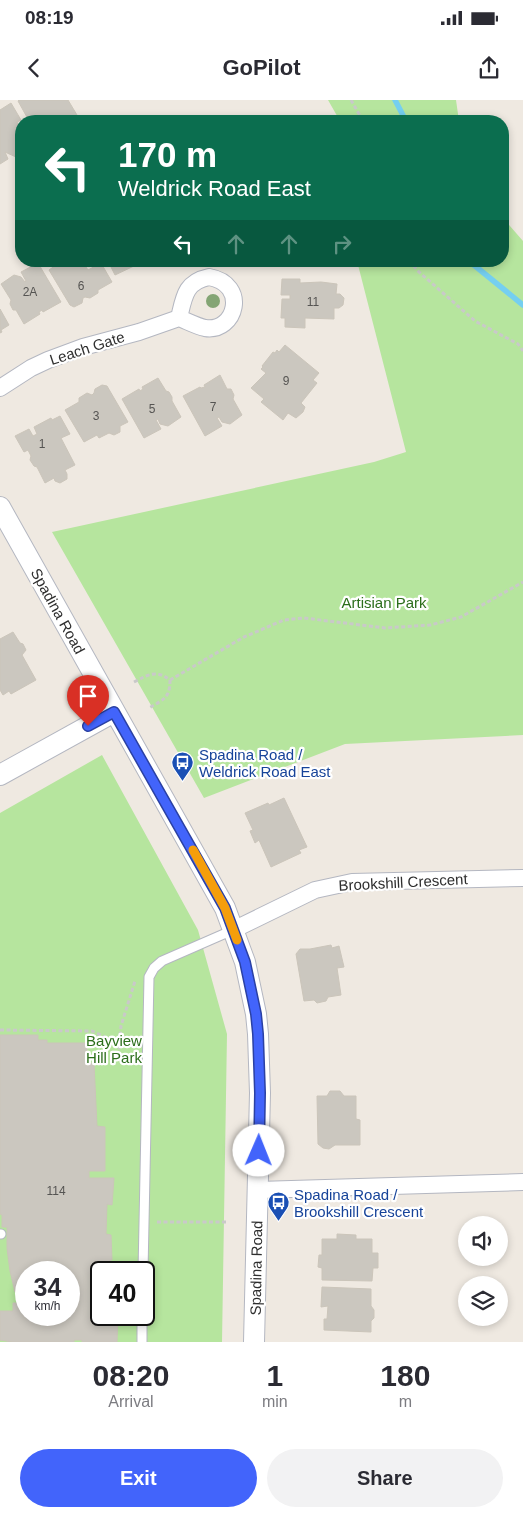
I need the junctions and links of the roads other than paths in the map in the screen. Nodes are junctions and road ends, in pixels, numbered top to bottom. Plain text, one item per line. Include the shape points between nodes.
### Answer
1 (179, 318) dead end
2 (0, 388) edge
3 (0, 507) edge
4 (114, 712) junction
5 (0, 775) edge
6 (523, 878) edge
7 (233, 930) junction
8 (523, 1182) edge
9 (258, 1190) junction
10 (143, 1261) edge
11 (142, 1326) edge
12 (142, 1342) edge
13 (254, 1342) edge

1 - 2 street, Leach Gate via 140,332 83,346 31,368
3 - 4 street, Spadina Road
4 - 5 street
4 - 7 street, Spadina Road via 225,908
6 - 7 street, Brookshill Crescent via 335,885 315,890
7 - 9 street, Spadina Road via 245,962 258,1034
7 - 10 lane via 162,961 150,977
8 - 9 street
9 - 13 street, Spadina Road
11 - 12 lane

